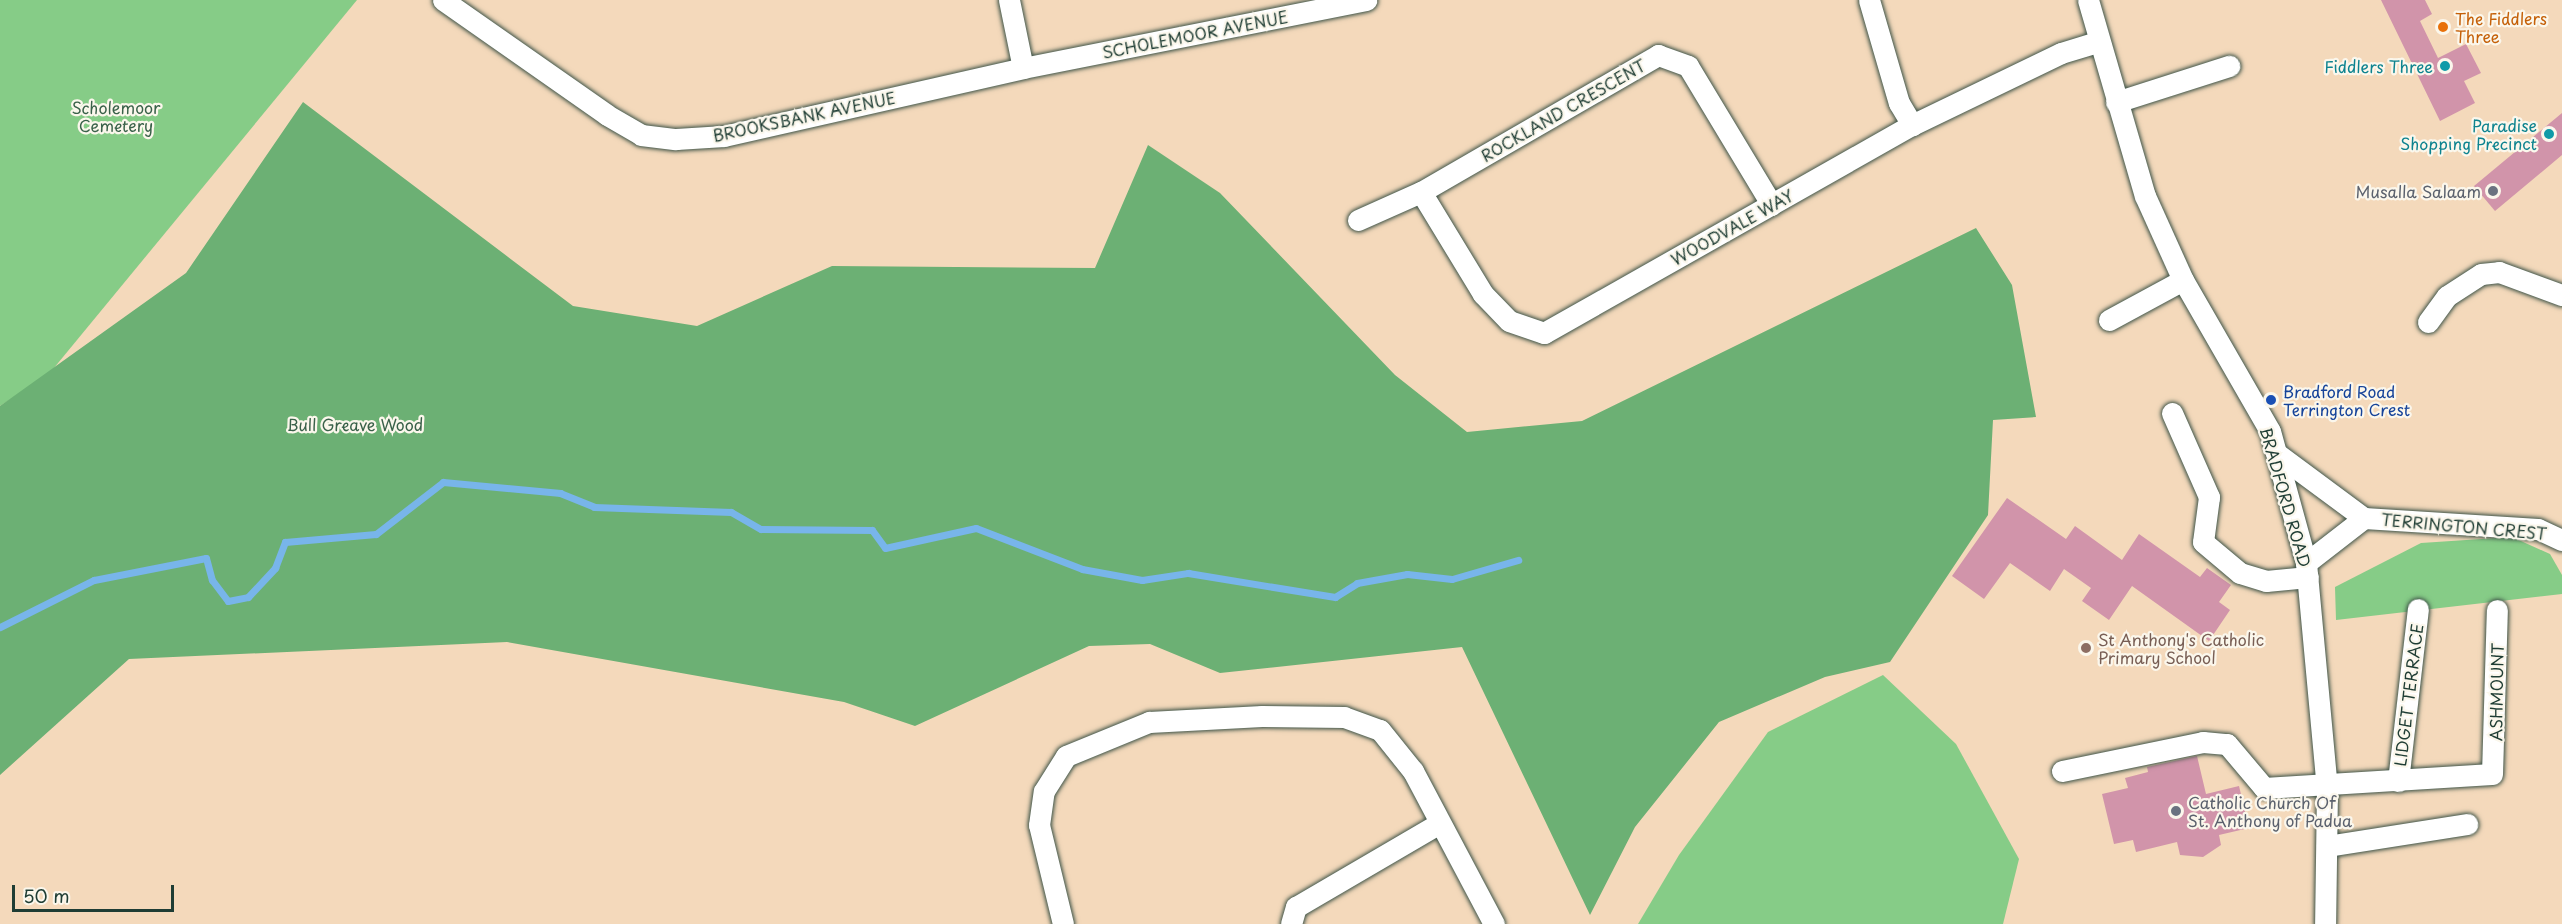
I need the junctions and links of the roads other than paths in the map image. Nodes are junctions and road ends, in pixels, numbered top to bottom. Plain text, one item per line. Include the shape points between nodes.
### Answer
1 (443, 0) edge
2 (1009, 0) edge
3 (1366, 0) edge
4 (1869, 0) edge
5 (2088, 0) edge
6 (2098, 42) junction
7 (2229, 66) dead end
8 (1023, 68) junction
9 (2116, 102) junction
10 (1912, 125) junction
11 (1421, 192) junction
12 (1772, 205) junction
13 (1359, 220) dead end
14 (2183, 280) junction
15 (2562, 295) edge
16 (2109, 320) dead end
17 (2428, 322) dead end
18 (2172, 413) dead end
19 (2276, 453) junction
20 (2364, 518) junction
21 (2560, 533) edge
22 (2307, 570) junction
23 (2418, 609) dead end
24 (2497, 610) dead end
25 (2062, 771) dead end
26 (2492, 774) joint
27 (2398, 782) junction
28 (2326, 788) junction
29 (1438, 824) junction
30 (2467, 824) dead end
31 (2327, 846) junction
32 (1063, 924) edge
33 (1291, 924) edge
34 (1494, 924) edge
35 (2325, 924) edge

1 - 8 street, BROOKSBANK AVENUE via 641,135 676,139 724,136
2 - 8 street
3 - 8 street, SCHOLEMOOR AVENUE
4 - 10 street via 1899,103
5 - 6 street, BRADFORD ROAD
6 - 9 street, BRADFORD ROAD
6 - 10 street, WOODVALE WAY via 2061,53
7 - 9 street
9 - 14 street, BRADFORD ROAD via 2145,196
10 - 12 street, WOODVALE WAY
11 - 12 street, WOODVALE WAY via 1483,294 1509,321 1544,333
11 - 12 street, ROCKLAND CRESCENT via 1658,55 1688,66
11 - 13 street, ROCKLAND CRESCENT
14 - 16 street
14 - 19 street, BRADFORD ROAD via 2270,431
15 - 17 street via 2499,272 2481,274 2447,296
18 - 22 street via 2209,497 2203,542 2240,573 2266,581
19 - 20 street, TERRINGTON CREST
19 - 22 street, BRADFORD ROAD
20 - 21 street, TERRINGTON CREST
20 - 22 street, TERRINGTON CREST
22 - 28 street, BRADFORD ROAD
23 - 27 street, LIDGET TERRACE
24 - 26 street, ASHMOUNT
25 - 28 street, LIDGET TERRACE via 2203,742 2227,744 2264,788
26 - 27 street, LIDGET TERRACE
27 - 28 street, LIDGET TERRACE
28 - 31 street, BRADFORD ROAD
29 - 32 street via 1413,771 1380,730 1344,717 1149,722 1103,736 1066,756 1044,791 1039,825
29 - 33 street via 1296,907
29 - 34 street
30 - 31 street
31 - 35 street, BRADFORD ROAD

